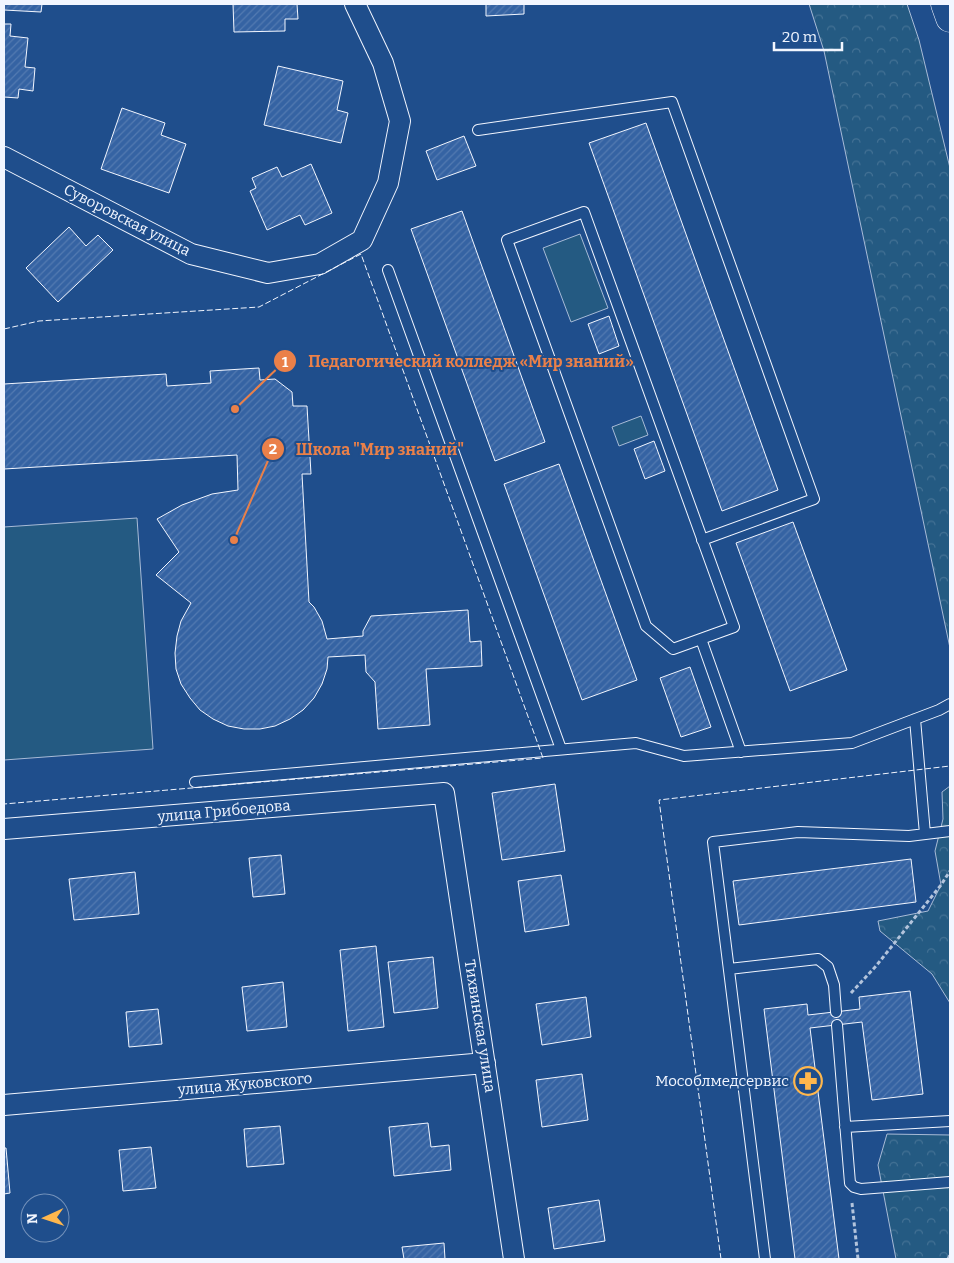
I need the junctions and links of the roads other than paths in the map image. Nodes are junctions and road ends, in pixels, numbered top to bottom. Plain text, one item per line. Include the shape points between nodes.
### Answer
1 (355, 4) edge
2 (945, 4) edge
3 (950, 18) edge
4 (478, 130) dead end
5 (4, 157) edge
6 (388, 270) dead end
7 (702, 540) junction
8 (701, 639) junction
9 (950, 704) edge
10 (939, 710) junction
11 (950, 712) edge
12 (915, 719) junction
13 (561, 749) junction
14 (741, 752) junction
15 (195, 782) dead end
16 (444, 793) joint
17 (4, 828) edge
18 (950, 831) edge
19 (926, 834) junction
20 (729, 969) junction
21 (836, 1010) road end
22 (837, 1025) dead end
23 (485, 1063) junction
24 (4, 1105) edge
25 (950, 1121) edge
26 (845, 1127) junction
27 (950, 1182) edge
28 (514, 1259) edge
29 (765, 1259) edge

1 - 5 street, Суворовская улица via 383,63 400,121 388,183 362,240 320,264 268,274 191,254
2 - 3 main road
4 - 7 lane via 672,102 814,499
6 - 13 lane
7 - 8 lane via 734,627
7 - 8 lane via 584,212 506,240 646,626 673,649
8 - 14 lane
9 - 10 lane
10 - 11 lane
10 - 12 lane
12 - 14 lane via 852,743
12 - 19 lane
13 - 14 lane via 636,743 684,756
13 - 15 lane
16 - 17 street, улица Грибоедова
16 - 23 street, Тихвинская улица
18 - 19 lane
19 - 20 lane via 798,832 713,842
20 - 21 lane via 818,959 828,967 834,985
20 - 29 lane
22 - 26 lane
23 - 24 street, улица Жуковского
23 - 28 street, Тихвинская улица
25 - 26 lane
26 - 27 lane via 850,1182 854,1187

